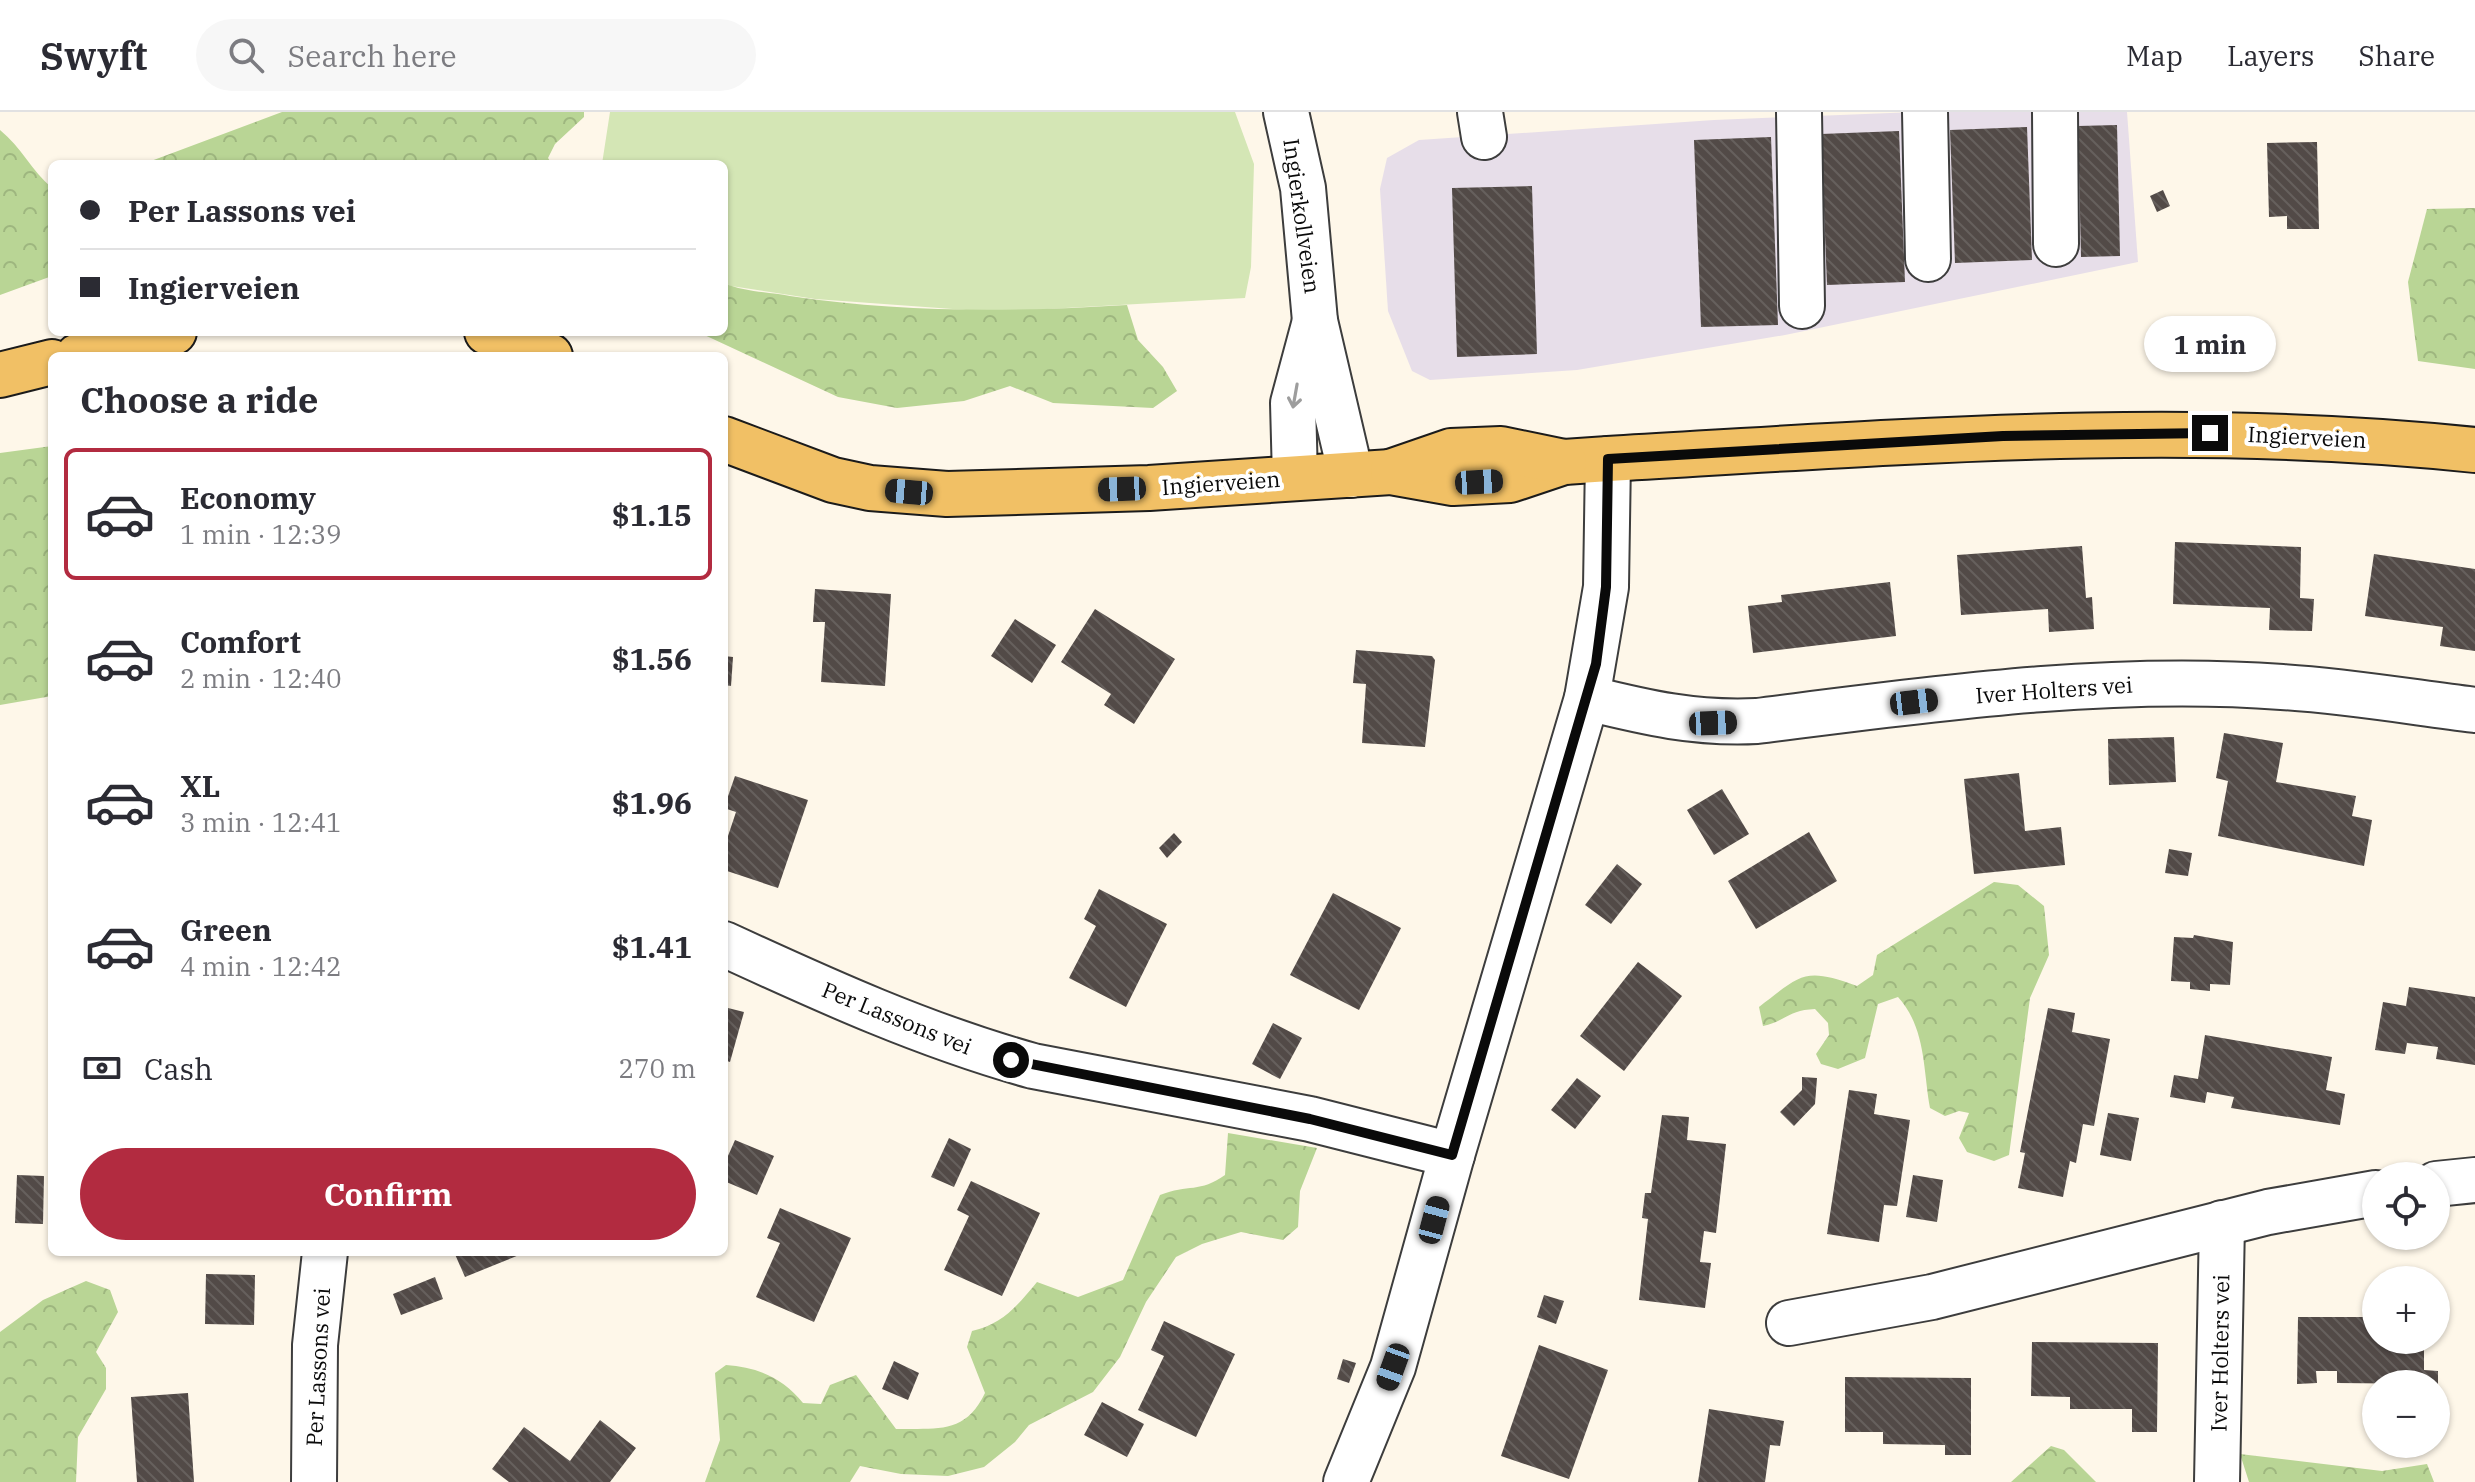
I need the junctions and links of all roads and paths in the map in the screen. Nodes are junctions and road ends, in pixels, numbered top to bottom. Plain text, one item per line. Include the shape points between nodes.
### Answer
1 (1799, 112) edge
2 (1925, 112) edge
3 (2055, 112) edge
4 (1292, 113) edge
5 (2056, 244) dead end
6 (1928, 259) dead end
7 (1802, 306) dead end
8 (1315, 321) junction
9 (158, 336) edge
10 (498, 336) edge
11 (94, 352) edge
12 (540, 352) edge
13 (48, 363) edge
14 (0, 375) edge
15 (728, 441) edge
16 (2475, 450) edge
17 (1608, 459) junction
18 (1371, 473) junction
19 (1295, 478) junction
20 (1587, 698) junction
21 (2475, 710) edge
22 (728, 946) edge
23 (1452, 1155) junction
24 (2475, 1180) edge
25 (2450, 1183) edge
26 (2362, 1196) edge
27 (2222, 1223) junction
28 (325, 1256) edge
29 (1789, 1323) dead end
30 (314, 1482) edge
31 (1346, 1482) edge
32 (2217, 1482) edge

1 - 7 street
2 - 6 street
3 - 5 street
4 - 8 street, Ingierkollveien
8 - 18 street, Ingierkollveien via 1331,376
8 -> 19 street, Ingierkollveien via 1293,403
9 - 11 main road
10 - 12 main road
13 - 14 main road
15 - 19 main road, Ingierveien via 833,480 934,493
16 - 17 main road, Ingierveien via 2263,434 2129,432
17 - 18 main road, Ingierveien via 1564,462 1510,480 1453,483
17 - 20 street via 1606,587
18 - 19 main road, Ingierveien
20 - 21 street, Iver Holters vei via 1713,723 2027,688 2100,685 2283,687
20 - 23 street
22 - 23 street, Per Lassons vei via 885,1017 989,1054 1310,1119
23 - 31 street via 1393,1367
24 - 25 street
26 - 27 street
27 - 29 street via 1932,1297
27 - 32 street, Iver Holters vei
28 - 30 street, Per Lassons vei via 315,1345

